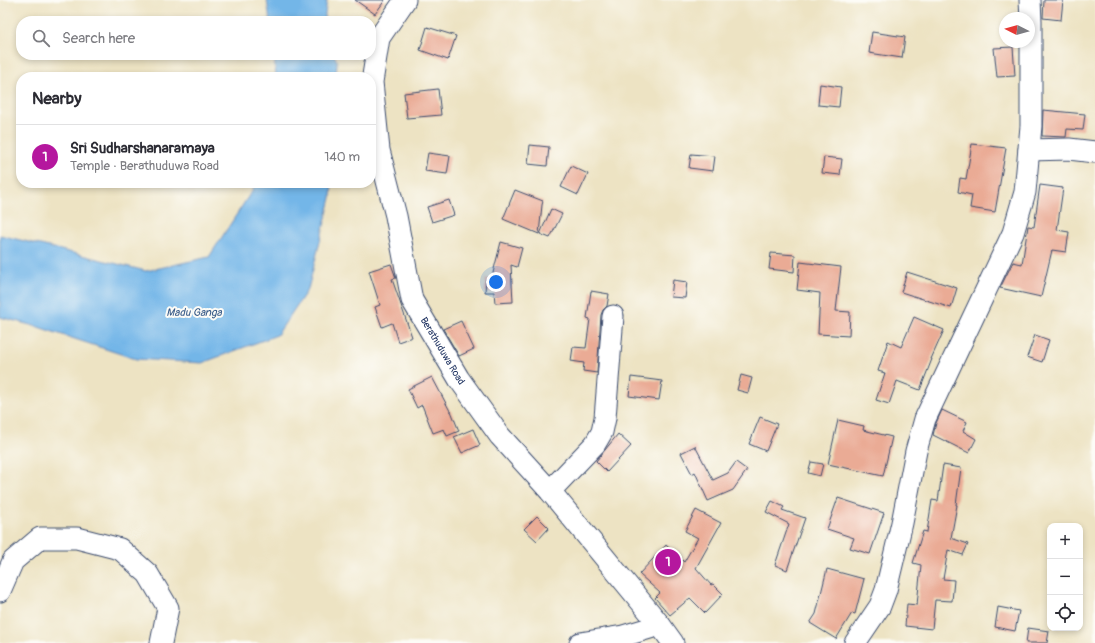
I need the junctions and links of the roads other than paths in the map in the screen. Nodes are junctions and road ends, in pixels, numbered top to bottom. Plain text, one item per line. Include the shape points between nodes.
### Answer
1 (405, 0) edge
2 (1030, 0) edge
3 (376, 57) edge
4 (376, 60) edge
5 (374, 72) edge
6 (376, 121) edge
7 (1029, 150) junction
8 (1095, 152) edge
9 (613, 316) dead end
10 (550, 491) junction
11 (0, 591) edge
12 (660, 625) junction
13 (161, 643) edge
14 (580, 643) edge
15 (673, 643) edge
16 (855, 643) edge

1 - 3 street, Berathuduwa Road via 379,38
2 - 7 street
4 - 5 street, Berathuduwa Road
6 - 10 street, Berathuduwa Road via 379,150 396,216 412,300 459,379 500,436
7 - 8 street
7 - 16 street via 1025,192 1013,233 925,419 886,590 880,606
9 - 10 street via 606,418 602,432 595,444
10 - 12 street, Berathuduwa Road
11 - 13 street via 13,561 40,538 77,538 120,549 148,574 168,608
12 - 14 street via 623,636
12 - 15 street, Berathuduwa Road

